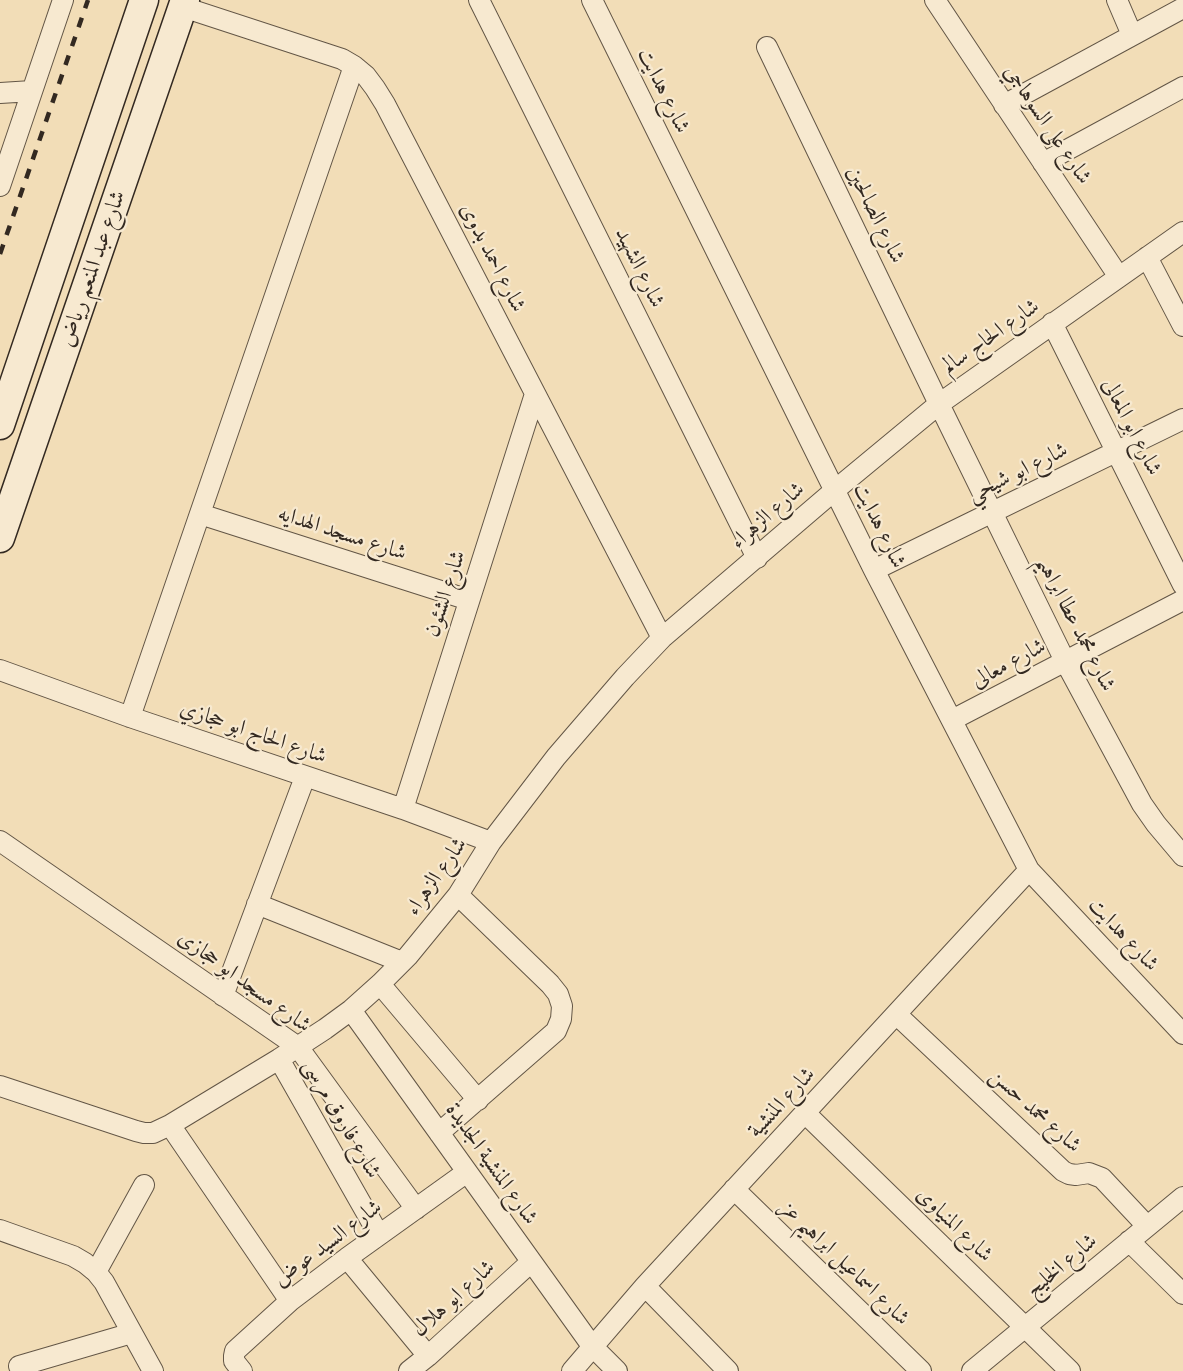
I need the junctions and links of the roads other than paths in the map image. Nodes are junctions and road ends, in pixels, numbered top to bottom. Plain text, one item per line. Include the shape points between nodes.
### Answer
1 (63, 0) edge
2 (144, 0) edge
3 (479, 0) edge
4 (592, 0) edge
5 (934, 0) edge
6 (1117, 0) edge
7 (184, 4) edge
8 (1183, 8) edge
9 (1132, 35) junction
10 (767, 47) dead end
11 (354, 66) junction
12 (1183, 87) edge
13 (32, 90) junction
14 (0, 93) edge
15 (1004, 105) junction
16 (1043, 163) junction
17 (0, 186) edge
18 (1183, 232) edge
19 (1147, 257) junction
20 (1119, 277) junction
21 (1052, 323) junction
22 (1183, 326) edge
23 (536, 394) junction
24 (939, 404) junction
25 (1183, 419) edge
26 (0, 425) edge
27 (1116, 452) junction
28 (835, 490) junction
29 (993, 512) junction
30 (200, 514) junction
31 (0, 538) edge
32 (757, 558) junction
33 (873, 570) junction
34 (1183, 585) edge
35 (469, 600) junction
36 (1183, 600) edge
37 (662, 638) junction
38 (1065, 662) junction
39 (0, 670) edge
40 (130, 717) junction
41 (952, 720) junction
42 (305, 777) junction
43 (403, 809) junction
44 (0, 841) edge
45 (491, 842) junction
46 (1183, 856) edge
47 (1029, 870) junction
48 (458, 895) junction
49 (257, 904) junction
50 (402, 962) junction
51 (380, 984) junction
52 (223, 996) junction
53 (351, 1010) junction
54 (896, 1014) junction
55 (1183, 1034) edge
56 (298, 1047) junction
57 (279, 1059) junction
58 (0, 1086) edge
59 (478, 1100) junction
60 (805, 1113) junction
61 (170, 1125) junction
62 (439, 1133) junction
63 (467, 1172) junction
64 (144, 1185) dead end
65 (734, 1190) junction
66 (1183, 1197) edge
67 (416, 1209) junction
68 (1148, 1226) junction
69 (0, 1230) edge
70 (379, 1235) junction
71 (1129, 1241) junction
72 (346, 1258) junction
73 (531, 1262) junction
74 (96, 1272) junction
75 (645, 1286) junction
76 (1183, 1294) edge
77 (290, 1301) junction
78 (1025, 1328) junction
79 (132, 1333) junction
80 (592, 1347) junction
81 (428, 1356) junction
82 (19, 1366) dead end
83 (240, 1368) edge
84 (153, 1371) edge
85 (409, 1371) edge
86 (572, 1371) edge
87 (617, 1371) edge
88 (728, 1371) edge
89 (921, 1371) edge
90 (972, 1371) edge
91 (1070, 1371) edge

1 - 13 street
2 - 26 main road, شارع عبد المنعم رياض
3 - 32 street, شارع الشهيد
4 - 28 street, شارع هدايت
5 - 15 street, شارع على السوهاجي
6 - 9 street
7 - 11 street, شارع احمد بدوى
7 - 31 main road, شارع عبد المنعم رياض
8 - 9 street
9 - 15 street
10 - 24 street, شارع الصالحين
11 - 23 street, شارع احمد بدوى via 385,104
11 - 30 street
12 - 16 street
13 - 14 street
13 - 17 street
15 - 16 street, شارع على السوهاجي
16 - 20 street, شارع على السوهاجي
18 - 19 street, شارع الحاج سالم
19 - 20 street, شارع الحاج سالم
19 - 22 street
20 - 21 street, شارع الحاج سالم
21 - 24 street, شارع الحاج سالم
21 - 27 street, شارع ابو المعالى
23 - 35 street, شارع الشئون
23 - 37 street, شارع احمد بدوى
24 - 28 street, شارع الحاج سالم
24 - 29 street, شارع محمد عطا ابراهيم
25 - 27 street, شارع ابو شيحي
27 - 29 street, شارع ابو شيحي
27 - 34 street, شارع ابو المعالى
28 - 32 street, شارع الزهراء
28 - 33 street, شارع هدايت
29 - 33 street, شارع ابو شيحي
29 - 38 street, شارع محمد عطا ابراهيم
30 - 35 street, شارع مسجد الهدايه
30 - 40 street
32 - 37 street, شارع الزهراء
33 - 41 street, شارع هدايت
35 - 43 street, شارع الشئون
36 - 38 street, شارع معالى
37 - 45 street, شارع الزهراء via 570,741
38 - 41 street, شارع معالى
38 - 46 street, شارع محمد عطا ابراهيم via 1142,804
39 - 40 street, شارع الحاج ابو حجازي
40 - 42 street, شارع الحاج ابو حجازي
41 - 47 street, شارع هدايت
42 - 43 street, شارع الحاج ابو حجازي
42 - 49 street
43 - 45 street, شارع الحاج ابو حجازي
44 - 52 street, شارع مسجد ابو حجازى
45 - 48 street, شارع الزهراء
47 - 54 street, شارع المنشية
47 - 55 street, شارع هدايت
48 - 50 street, شارع الزهراء
48 - 59 street via 550,984 562,1006 556,1031
49 - 50 street
49 - 52 street
50 - 51 street, شارع الزهراء
51 - 53 street, شارع الزهراء
51 - 59 street
52 - 56 street, شارع مسجد ابو حجازى
53 - 56 street, شارع الزهراء
53 - 62 street, شارع المنشية الجديدة
54 - 60 street, شارع المنشية
54 - 68 street, شارع محمد حسن via 1063,1171 1101,1178
56 - 57 street, شارع الزهراء
56 - 67 street, شارع مسجد ابو حجازى
57 - 61 street, شارع الزهراء
57 - 70 street, شارع فاروق مرسى
58 - 61 street, شارع الزهراء via 144,1133
59 - 62 street
60 - 65 street, شارع المنشية
60 - 78 street, شارع المنياوى
61 - 77 street
62 - 63 street, شارع المنشية الجديدة
63 - 67 street, شارع السيد عوض
63 - 73 street, شارع المنشية الجديدة
64 - 74 street
65 - 75 street, شارع المنشية
65 - 89 street, شارع اسماعيل ابراهيم عز
66 - 68 street, شارع الخليج
67 - 70 street, شارع السيد عوض
68 - 71 street, شارع الخليج
69 - 74 street via 73,1256
70 - 72 street, شارع السيد عوض
71 - 76 street
71 - 78 street, شارع الخليج
72 - 77 street, شارع السيد عوض
72 - 81 street
73 - 80 street, شارع المنشية الجديدة
73 - 81 street, شارع ابو هلال
74 - 79 street
75 - 80 street, شارع المنشية
75 - 88 street
77 - 83 street, شارع السيد عوض via 235,1351 234,1361
78 - 90 street, شارع الخليج
78 - 91 street, شارع المنياوى
79 - 82 street
79 - 84 street
80 - 86 street, شارع المنشية
80 - 87 street, شارع المنشية الجديدة
81 - 85 street, شارع ابو هلال

